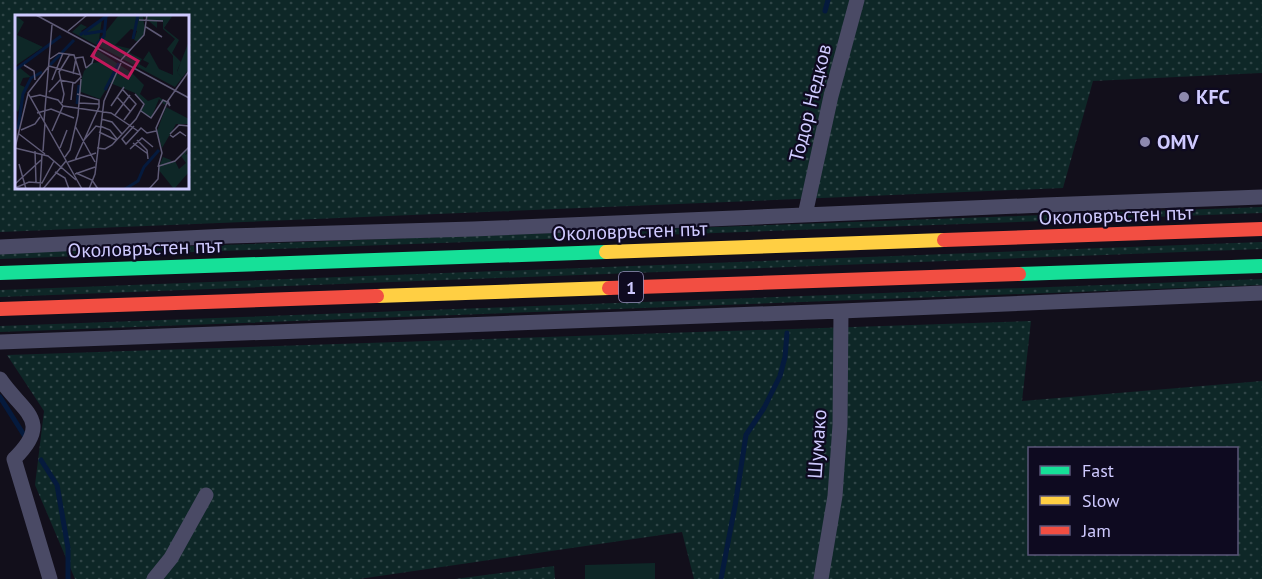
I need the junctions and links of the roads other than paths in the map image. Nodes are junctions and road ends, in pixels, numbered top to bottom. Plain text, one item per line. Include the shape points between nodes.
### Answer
1 (857, 0) edge
2 (1262, 198) edge
3 (805, 215) junction
4 (1262, 229) edge
5 (0, 247) edge
6 (1262, 266) edge
7 (0, 273) edge
8 (1262, 293) edge
9 (0, 309) edge
10 (841, 311) junction
11 (0, 342) edge
12 (0, 379) edge
13 (7, 460) edge
14 (206, 495) dead end
15 (50, 579) edge
16 (154, 579) edge
17 (821, 579) edge

1 - 3 street, Тодор Недков
2 - 3 street
3 - 5 street
4 - 7 highway, Околовръстен път / 1
6 - 9 highway, 1
8 - 10 street
10 - 11 street
10 - 17 street, Шумако via 840,425
12 - 13 street via 26,410 34,431 24,449
13 - 15 street
14 - 16 street via 171,558

